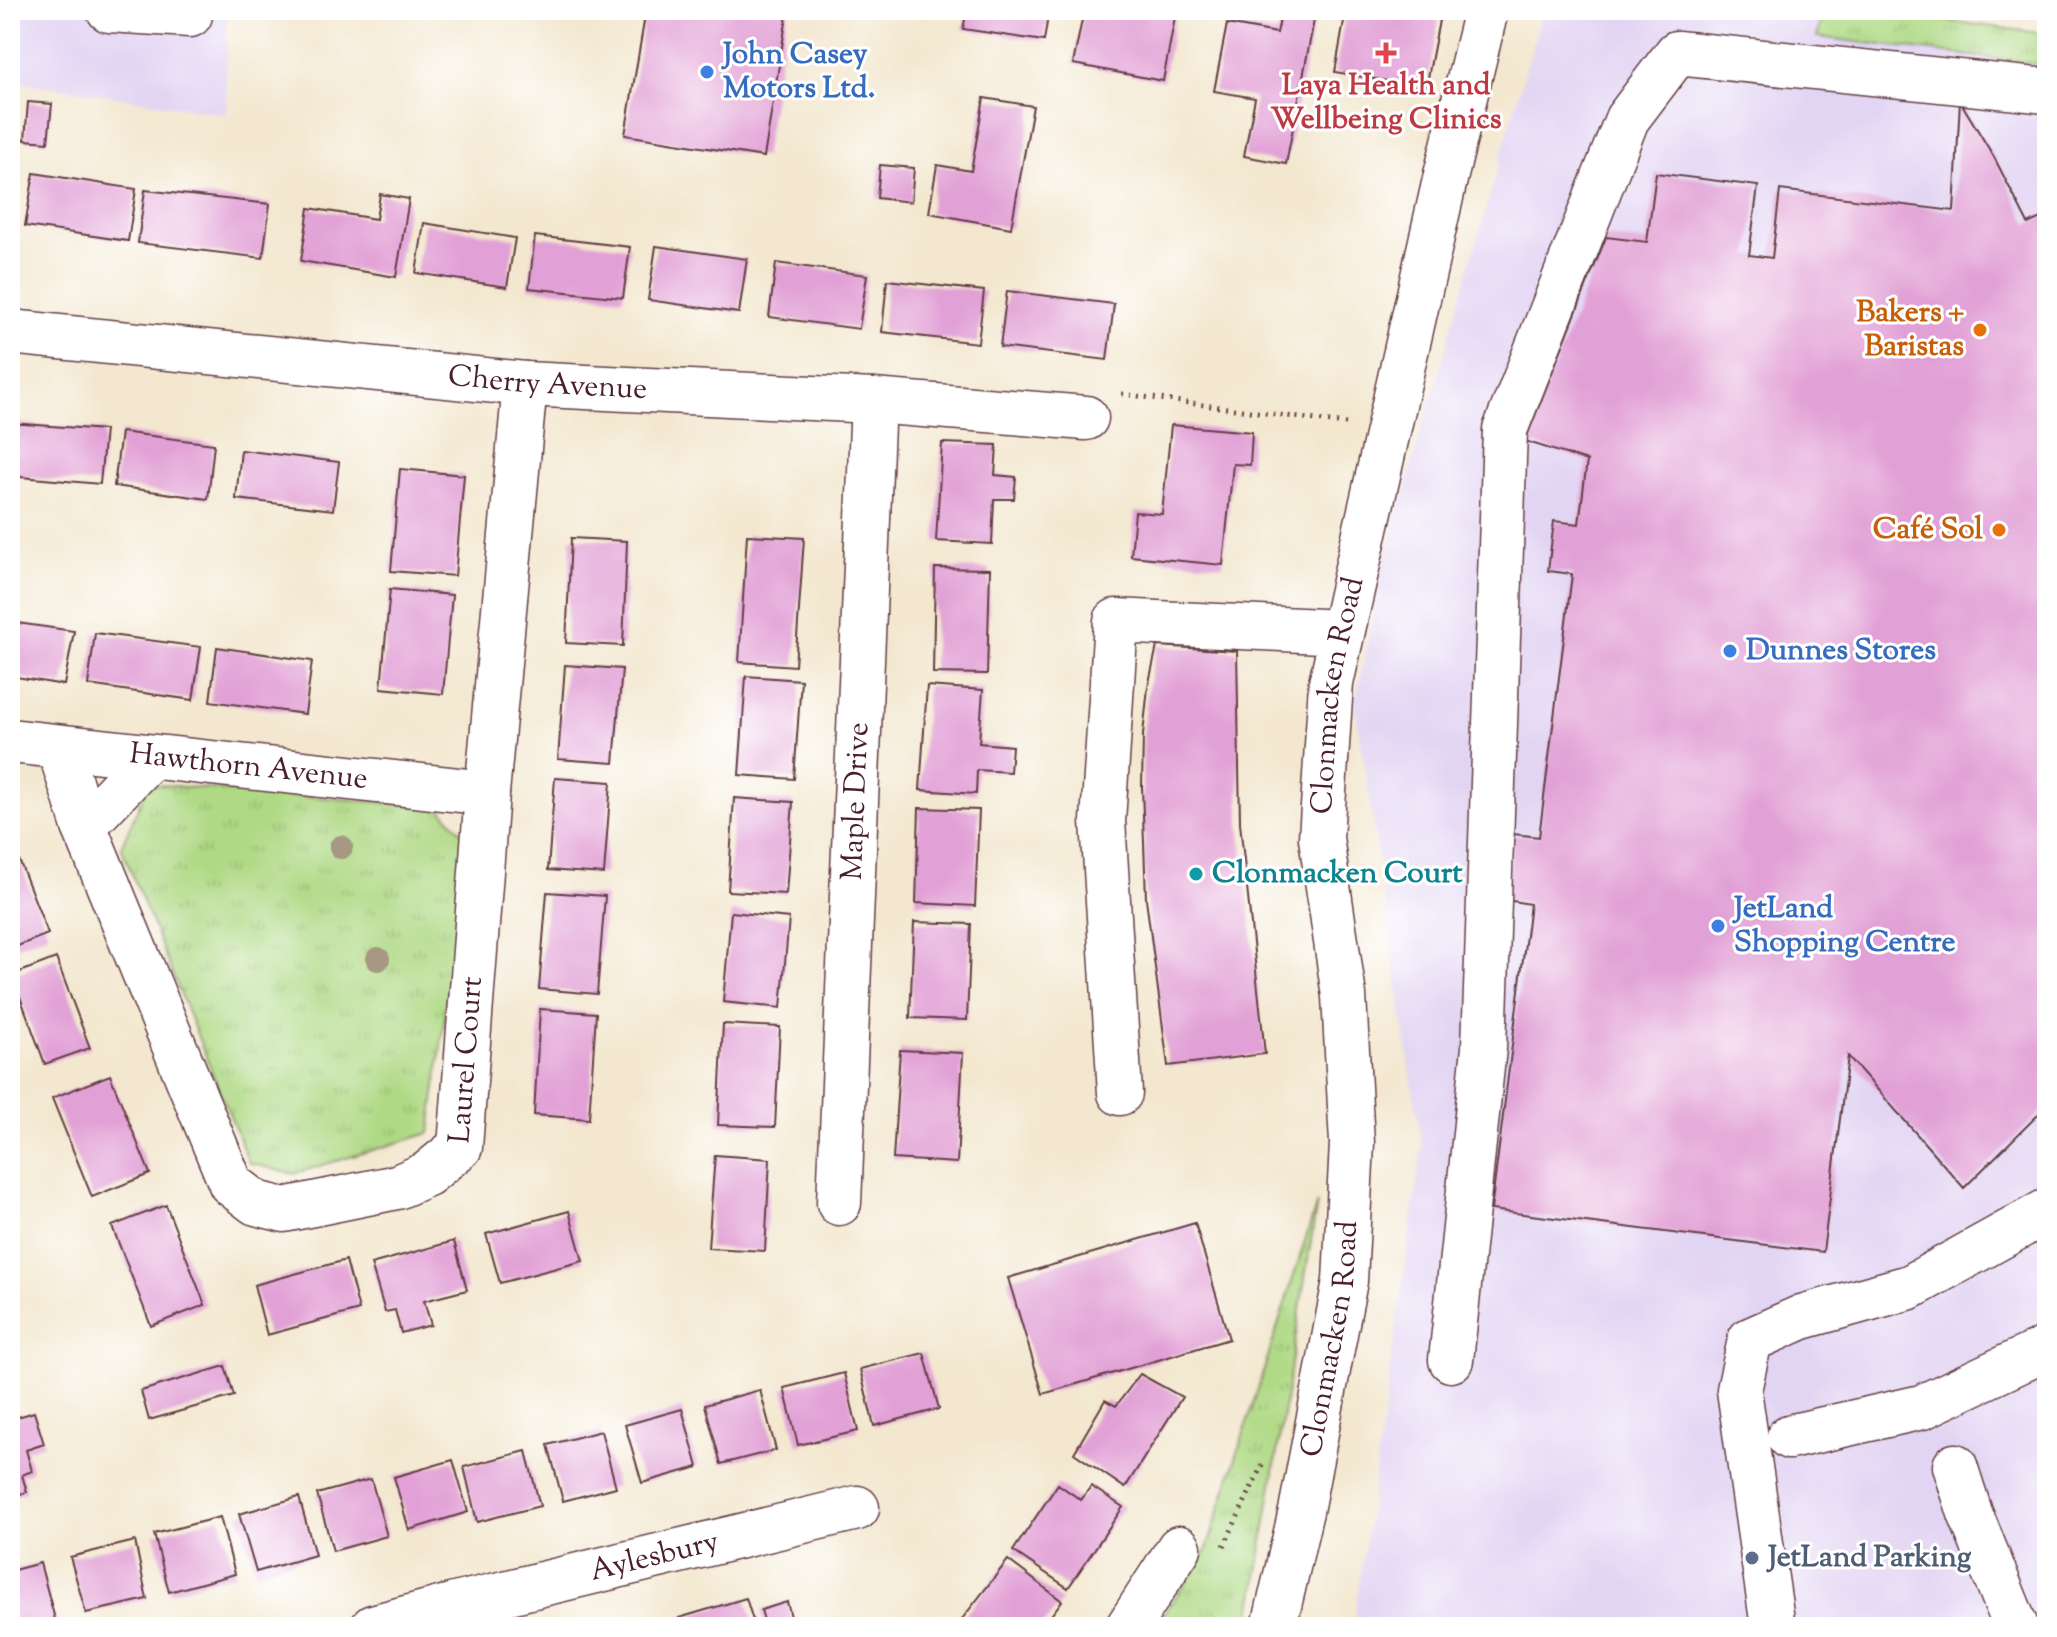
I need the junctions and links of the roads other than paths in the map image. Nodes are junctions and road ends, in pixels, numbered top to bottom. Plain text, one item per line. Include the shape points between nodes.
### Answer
1 (109, 10) edge
2 (190, 10) edge
3 (1486, 10) edge
4 (2047, 91) edge
5 (10, 332) edge
6 (525, 384) junction
7 (873, 401) junction
8 (1086, 418) road end
9 (1342, 632) junction
10 (10, 741) edge
11 (59, 747) junction
12 (150, 757) junction
13 (487, 793) junction
14 (84, 826) junction
15 (1120, 1093) dead end
16 (839, 1203) dead end
17 (2047, 1211) edge
18 (2047, 1348) edge
19 (1451, 1360) dead end
20 (1789, 1437) dead end
21 (1955, 1466) dead end
22 (857, 1508) dead end
23 (1199, 1552) road end
24 (454, 1616) edge
25 (373, 1627) edge
26 (1128, 1627) edge
27 (1274, 1627) edge
28 (1773, 1627) edge
29 (2016, 1627) edge

1 - 2 street via 190,15
3 - 9 street, Clonmacken Road
4 - 19 street via 1677,53 1627,119 1505,430 1484,1048
5 - 6 street, Cherry Avenue
6 - 7 street, Cherry Avenue
6 - 13 street, Laurel Court
7 - 8 street, Cherry Avenue
7 - 16 street, Maple Drive
9 - 15 street via 1116,621 1103,821
9 - 27 street, Clonmacken Road via 1331,683 1321,838 1344,996 1352,1143 1345,1281
10 - 11 street, Hawthorn Avenue
11 - 12 street, Hawthorn Avenue
11 - 14 street, Laurel Court
12 - 13 street, Hawthorn Avenue
12 - 14 street
13 - 14 street, Laurel Court via 460,1147 427,1174 397,1187 284,1210 256,1203 231,1184
17 - 28 street via 1910,1287 1802,1317 1750,1340 1739,1390
18 - 20 street via 1922,1407
21 - 29 street
22 - 24 street, Aylesbury
23 - 26 street
24 - 25 street, Aylesbury

